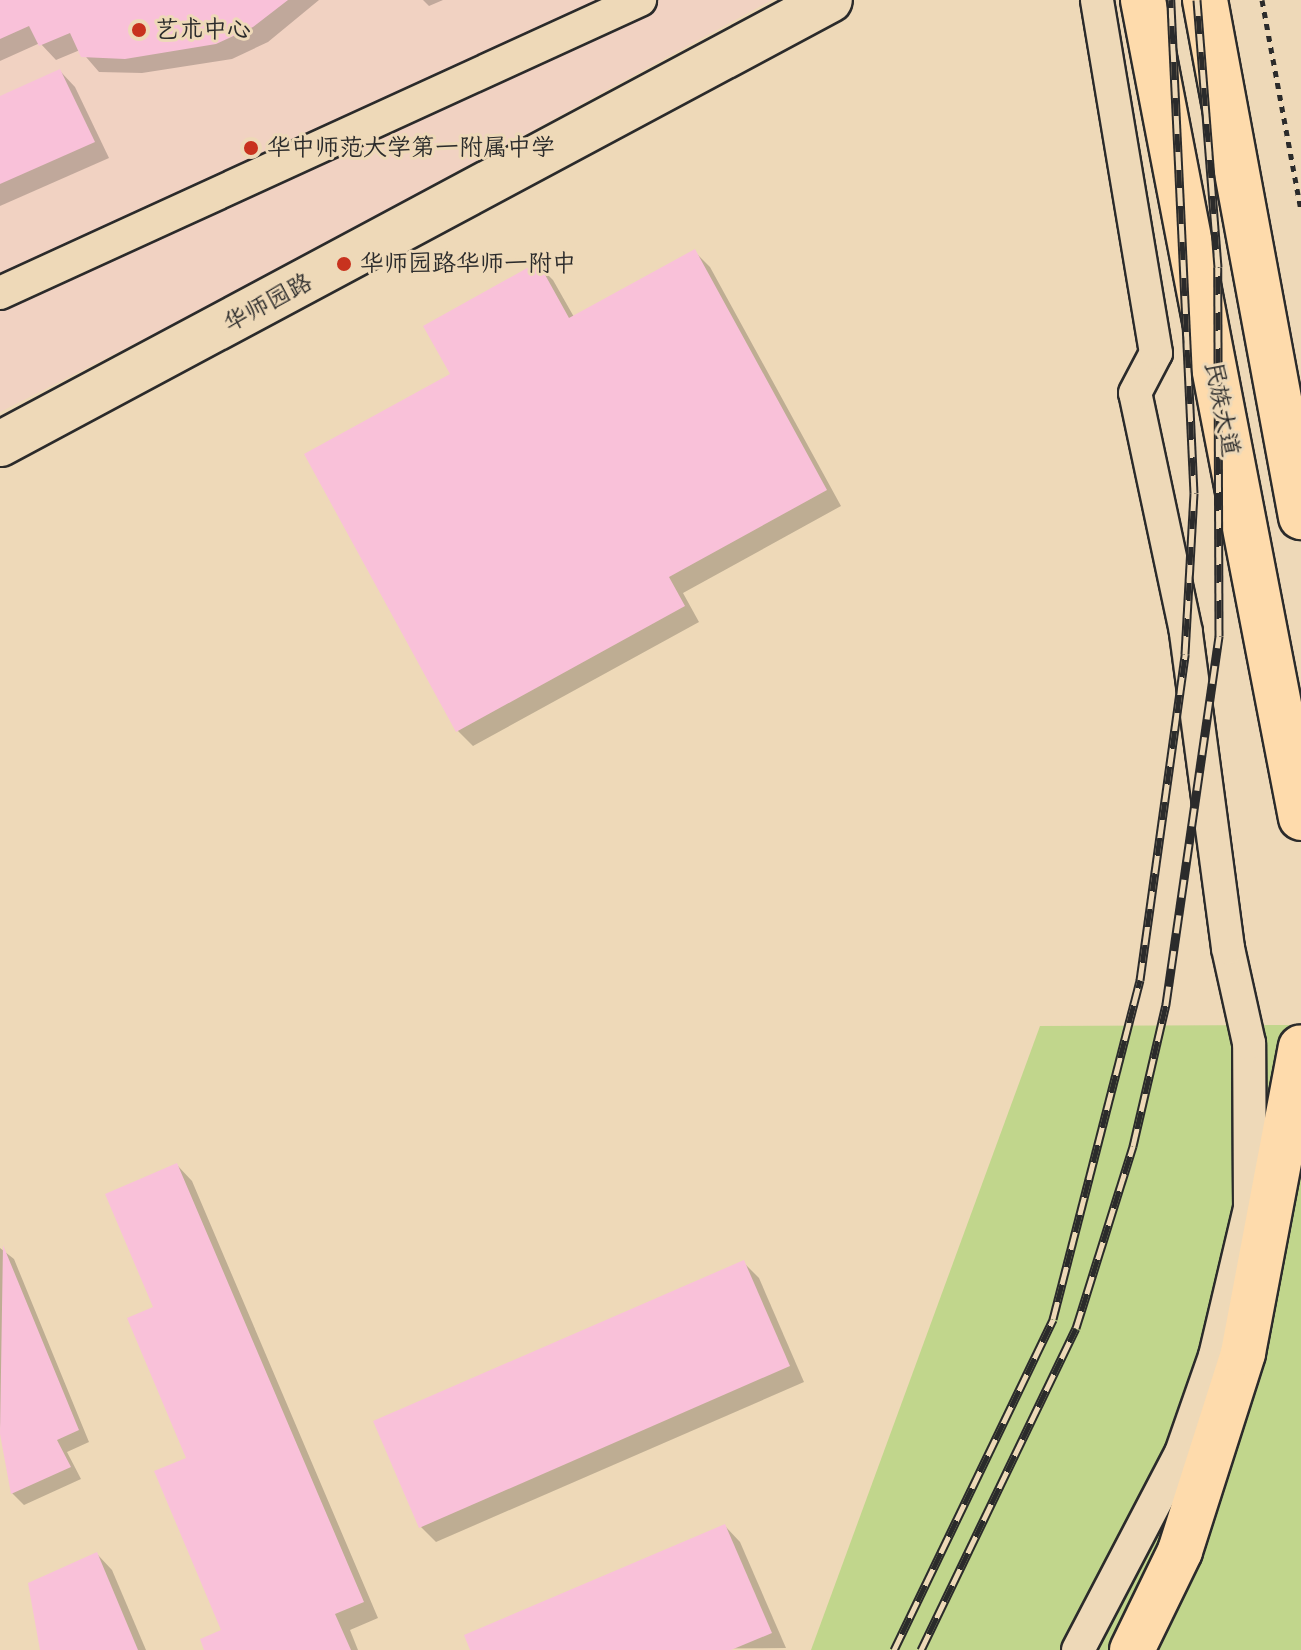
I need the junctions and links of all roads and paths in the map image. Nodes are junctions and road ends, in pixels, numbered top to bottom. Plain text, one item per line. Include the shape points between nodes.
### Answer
1 (640, 0) edge
2 (830, 0) edge
3 (1097, 0) edge
4 (1143, 0) edge
5 (1205, 0) edge
6 (1262, 0) edge
7 (1301, 211) edge
8 (0, 293) edge
9 (0, 444) edge
10 (1301, 517) edge
11 (1301, 818) edge
12 (1301, 1047) edge
13 (1078, 1650) edge
14 (1132, 1650) edge

1 - 8 street
2 - 9 main road, 华师园路
3 - 13 street via 1156,353 1135,393 1186,632 1228,948 1249,1043 1250,1208 1215,1356 1181,1453
4 - 11 main road, 民族大道
5 - 10 main road
6 - 7 path
12 - 14 main road via 1243,1353 1180,1551

